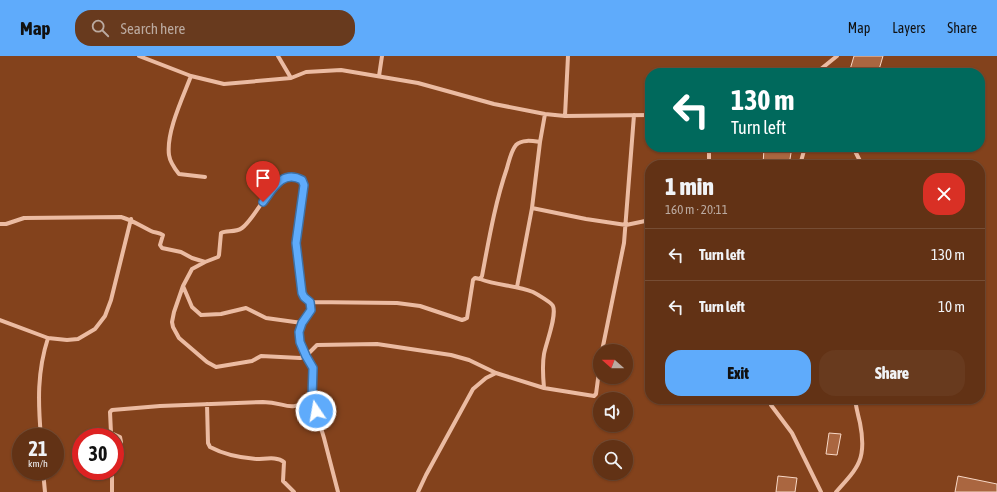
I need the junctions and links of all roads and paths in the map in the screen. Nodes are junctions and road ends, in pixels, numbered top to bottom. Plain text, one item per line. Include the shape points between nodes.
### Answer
1 (140, 56) edge
2 (278, 56) edge
3 (382, 56) edge
4 (568, 56) edge
5 (837, 56) edge
6 (822, 68) edge
7 (191, 76) junction
8 (380, 76) junction
9 (291, 78) junction
10 (545, 114) junction
11 (634, 115) junction
12 (645, 115) edge
13 (564, 116) junction
14 (540, 142) junction
15 (205, 177) dead end
16 (532, 208) junction
17 (130, 219) junction
18 (645, 221) edge
19 (0, 224) edge
20 (626, 225) junction
21 (205, 262) junction
22 (480, 279) junction
23 (183, 286) junction
24 (517, 287) junction
25 (310, 302) junction
26 (0, 320) edge
27 (302, 323) junction
28 (48, 338) junction
29 (603, 344) edge
30 (306, 356) junction
31 (496, 373) junction
32 (597, 384) edge
33 (544, 388) junction
34 (312, 398) junction
35 (207, 404) junction
36 (771, 404) edge
37 (856, 404) edge
38 (40, 428) edge
39 (111, 428) edge
40 (44, 480) edge
41 (112, 480) edge
42 (45, 492) edge
43 (112, 492) edge
44 (294, 492) edge
45 (338, 492) edge
46 (418, 492) edge
47 (821, 492) edge
48 (836, 492) edge

1 - 7 street
2 - 9 street
3 - 8 street
4 - 13 street
5 - 6 street
7 - 9 street via 224,84
7 - 15 street via 172,129 170,155 179,174
8 - 9 street via 341,70 306,72
8 - 10 street
10 - 13 street
10 - 14 street
11 - 12 street
11 - 13 street
11 - 20 street
14 - 16 street
14 - 22 street via 526,141 516,145 494,212
16 - 20 street
16 - 24 street
17 - 19 street via 121,216 24,218
17 - 21 street via 162,235 162,248 181,252
17 - 28 street via 105,316 95,329 78,339
18 - 20 street
20 - 29 street
21 - 23 street via 192,269
21 - 25 street via 220,255 220,233 241,229 283,178 298,178 304,185 296,237 302,293
22 - 24 street via 493,284
22 - 25 street via 473,280 467,318 462,320 420,306 397,303
23 - 27 street via 192,307 201,315 221,314 246,308 266,318
23 - 30 street via 172,317 173,327 179,338 212,366 252,361 261,356
24 - 33 street via 534,292 554,308 544,354
25 - 27 street via 311,310
26 - 28 street
27 - 30 street via 299,332 300,342
28 - 38 street via 40,370 38,403
30 - 31 street via 317,344 377,344 469,360
30 - 34 street via 313,368
31 - 33 street
31 - 46 street via 473,390
32 - 33 street via 594,396
34 - 35 street via 290,407 270,402
34 - 45 street
35 - 39 street via 112,410
35 - 44 street via 210,447 256,459 282,460 285,466 283,481
36 - 47 street via 792,433
37 - 48 street via 863,440 862,456 851,476
40 - 42 street
41 - 43 street

